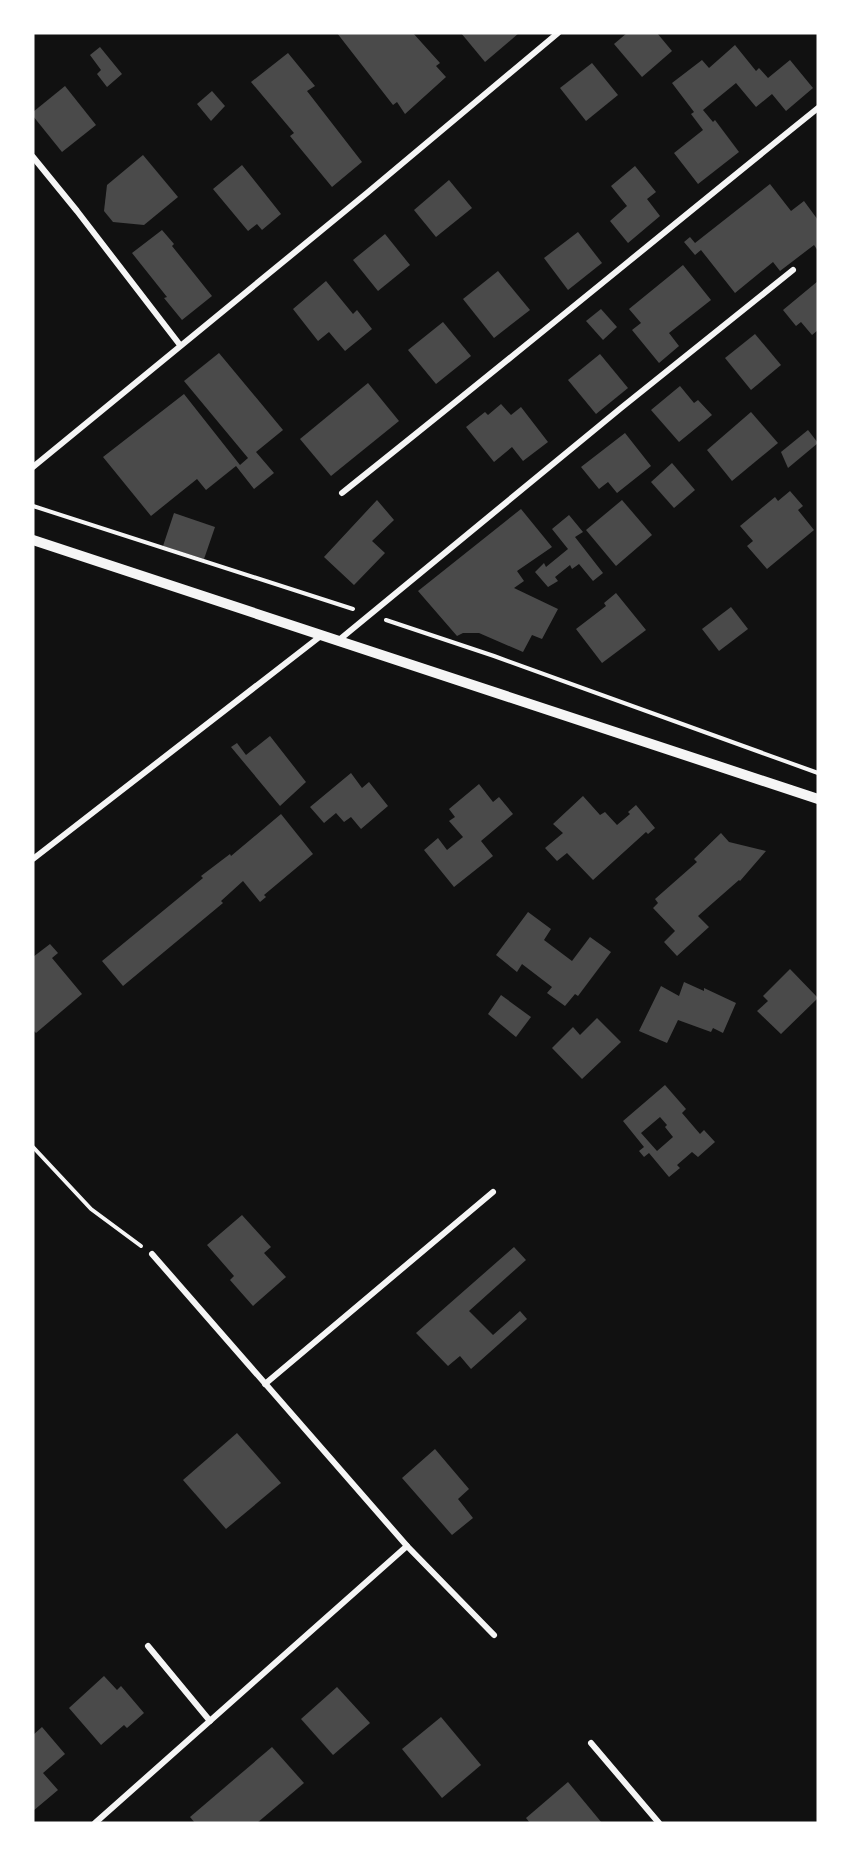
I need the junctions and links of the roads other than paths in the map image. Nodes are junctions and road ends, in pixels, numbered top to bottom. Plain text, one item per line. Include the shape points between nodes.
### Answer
1 (558, 33) edge
2 (818, 108) edge
3 (33, 157) edge
4 (793, 270) dead end
5 (180, 345) junction
6 (33, 466) edge
7 (342, 493) dead end
8 (33, 540) edge
9 (322, 635) junction
10 (339, 640) junction
11 (818, 799) edge
12 (33, 859) edge
13 (493, 1192) dead end
14 (152, 1254) road end
15 (265, 1384) junction
16 (407, 1546) junction
17 (494, 1635) dead end
18 (148, 1646) dead end
19 (210, 1721) junction
20 (591, 1743) dead end
21 (95, 1823) edge
22 (659, 1823) edge

1 - 5 street
2 - 7 street
3 - 5 street
4 - 10 street
5 - 6 street
8 - 9 street
9 - 10 street
9 - 12 street
10 - 11 street
13 - 15 street
14 - 15 street
15 - 16 street
16 - 17 street
16 - 19 street
18 - 19 street
19 - 21 street
20 - 22 street

